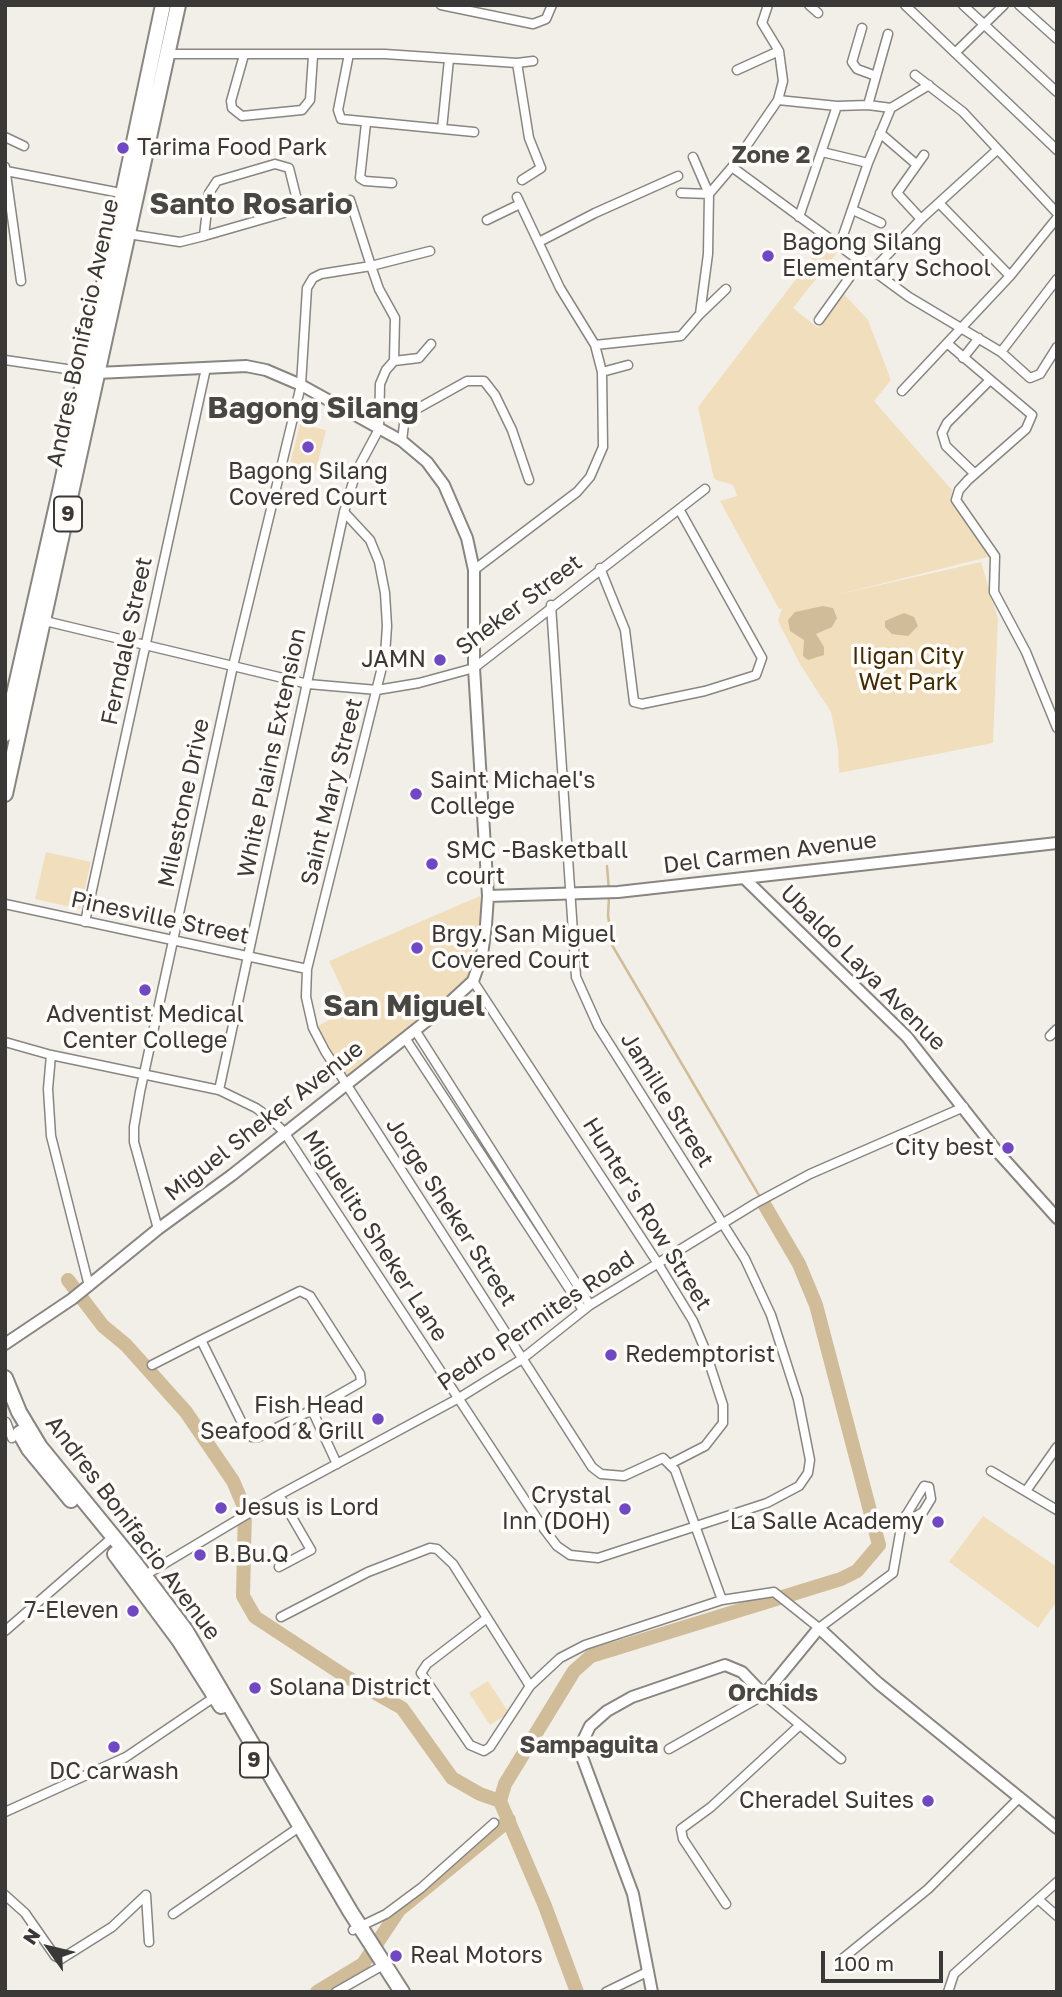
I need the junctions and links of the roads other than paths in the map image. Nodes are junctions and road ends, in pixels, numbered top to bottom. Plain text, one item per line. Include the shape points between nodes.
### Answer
1 (163, 5) edge
2 (178, 5) edge
3 (441, 5) edge
4 (552, 5) edge
5 (768, 5) edge
6 (809, 5) edge
7 (905, 5) edge
8 (963, 5) edge
9 (1004, 5) edge
10 (1019, 5) edge
11 (818, 13) dead end
12 (985, 26) junction
13 (862, 28) dead end
14 (888, 34) dead end
15 (1057, 39) edge
16 (779, 51) junction
17 (955, 53) junction
18 (168, 54) junction
19 (349, 54) junction
20 (244, 55) junction
21 (313, 56) junction
22 (449, 60) junction
23 (533, 61) dead end
24 (517, 63) junction
25 (737, 70) dead end
26 (915, 75) dead end
27 (876, 76) junction
28 (929, 85) junction
29 (1057, 92) edge
30 (778, 100) junction
31 (868, 105) junction
32 (837, 106) junction
33 (891, 108) junction
34 (366, 123) junction
35 (442, 129) junction
36 (474, 132) dead end
37 (880, 133) junction
38 (5, 137) edge
39 (24, 146) dead end
40 (998, 150) junction
41 (1057, 150) edge
42 (822, 152) junction
43 (924, 155) dead end
44 (693, 157) dead end
45 (868, 163) junction
46 (916, 164) junction
47 (732, 167) junction
48 (6, 169) edge
49 (678, 176) dead end
50 (522, 180) dead end
51 (392, 183) dead end
52 (681, 193) dead end
53 (129, 194) junction
54 (709, 194) junction
55 (350, 200) dead end
56 (939, 203) junction
57 (853, 210) junction
58 (1057, 213) edge
59 (799, 217) junction
60 (1057, 218) edge
61 (921, 219) junction
62 (487, 220) dead end
63 (881, 223) dead end
64 (128, 234) junction
65 (204, 236) junction
66 (539, 242) junction
67 (839, 247) junction
68 (430, 251) dead end
69 (862, 260) junction
70 (371, 266) junction
71 (874, 269) junction
72 (1010, 276) junction
73 (1057, 279) edge
74 (21, 281) dead end
75 (726, 289) dead end
76 (700, 314) junction
77 (820, 320) dead end
78 (962, 327) junction
79 (979, 338) junction
80 (431, 344) dead end
81 (948, 344) junction
82 (595, 345) junction
83 (1057, 347) edge
84 (1001, 352) junction
85 (962, 358) junction
86 (5, 360) edge
87 (394, 361) junction
88 (628, 365) dead end
89 (206, 368) junction
90 (602, 372) junction
91 (91, 373) junction
92 (989, 382) junction
93 (300, 385) junction
94 (902, 391) dead end
95 (379, 429) junction
96 (402, 441) junction
97 (975, 474) junction
98 (529, 480) dead end
99 (705, 489) dead end
100 (679, 509) junction
101 (344, 512) junction
102 (600, 568) junction
103 (474, 570) junction
104 (551, 605) junction
105 (45, 621) junction
106 (145, 646) junction
107 (233, 666) junction
108 (474, 668) junction
109 (307, 684) junction
110 (377, 690) junction
111 (1057, 728) edge
112 (5, 734) edge
113 (5, 794) edge
114 (1057, 843) edge
115 (744, 878) junction
116 (570, 895) junction
117 (488, 896) junction
118 (5, 904) edge
119 (85, 922) junction
120 (174, 941) junction
121 (246, 957) junction
122 (306, 968) junction
123 (473, 981) junction
124 (415, 1030) junction
125 (405, 1038) junction
126 (5, 1042) edge
127 (51, 1055) junction
128 (144, 1075) junction
129 (345, 1084) junction
130 (219, 1090) junction
131 (964, 1107) junction
132 (284, 1132) junction
133 (1057, 1218) edge
134 (723, 1224) junction
135 (158, 1228) junction
136 (657, 1262) junction
137 (80, 1292) junction
138 (587, 1308) junction
139 (201, 1340) junction
140 (5, 1344) edge
141 (522, 1359) junction
142 (152, 1365) dead end
143 (5, 1378) edge
144 (458, 1398) junction
145 (5, 1399) edge
146 (312, 1410) junction
147 (6, 1422) edge
148 (12, 1438) dead end
149 (1057, 1447) edge
150 (337, 1464) junction
151 (670, 1464) junction
152 (991, 1471) dead end
153 (1026, 1491) junction
154 (279, 1495) junction
155 (1057, 1510) edge
156 (906, 1516) dead end
157 (696, 1524) junction
158 (109, 1540) junction
159 (279, 1567) dead end
160 (141, 1578) junction
161 (722, 1600) junction
162 (281, 1617) dead end
163 (487, 1618) junction
164 (819, 1628) junction
165 (5, 1631) edge
166 (530, 1686) junction
167 (219, 1694) junction
168 (764, 1695) junction
169 (800, 1725) junction
170 (669, 1749) dead end
171 (841, 1759) dead end
172 (1020, 1797) junction
173 (5, 1812) edge
174 (494, 1823) dead end
175 (1057, 1828) edge
176 (295, 1829) junction
177 (1057, 1882) edge
178 (5, 1895) edge
179 (1040, 1900) junction
180 (726, 1904) dead end
181 (173, 1914) dead end
182 (1057, 1916) edge
183 (357, 1929) junction
184 (149, 1942) dead end
185 (842, 1959) dead end
186 (379, 1962) junction
187 (649, 1971) junction
188 (336, 1992) edge
189 (393, 1992) edge
190 (402, 1992) edge
191 (606, 1992) edge
192 (652, 1992) edge
193 (948, 1992) edge

1 - 53 highway, Andres Bonifacio Avenue / 9
2 - 18 highway, Andres Bonifacio Avenue / 9
3 - 4 street via 533,24 546,19
5 - 16 street via 762,23
6 - 11 street
7 - 17 street
8 - 12 street
9 - 12 street
10 - 15 street
12 - 17 street
12 - 29 street
13 - 27 street via 852,62 857,69
14 - 27 street
16 - 25 street
16 - 30 street via 783,81
17 - 41 street
18 - 20 street
18 - 53 highway, Andres Bonifacio Avenue / 9
19 - 21 street
19 - 22 street
19 - 34 street via 338,115 346,122
20 - 21 street
20 - 21 street via 231,101 242,116 302,110 310,100
22 - 24 street
22 - 35 street
23 - 24 street
24 - 50 street via 529,138 541,168
26 - 28 street
27 - 31 street
28 - 33 street
28 - 40 street via 963,112
30 - 32 street
30 - 47 street
31 - 32 street
31 - 33 street
32 - 42 street
33 - 37 street
34 - 35 street
34 - 51 street via 360,178
35 - 36 street
37 - 45 street
37 - 46 street
38 - 39 street
40 - 56 street
40 - 58 street
42 - 45 street
42 - 59 street
43 - 46 street
44 - 54 street
45 - 57 street
46 - 61 street via 897,193
47 - 54 street
47 - 59 street
48 - 53 street
48 - 74 street
49 - 66 street
52 - 54 street
53 - 64 highway, Andres Bonifacio Avenue / 9
53 - 91 highway, Andres Bonifacio Avenue / 9
54 - 76 street
55 - 70 street
56 - 61 street
56 - 72 street
57 - 63 street
57 - 67 street
59 - 67 street
60 - 72 street
61 - 71 street
62 - 66 street via 518,201
64 - 65 street via 180,242
64 - 91 highway, Andres Bonifacio Avenue / 9
65 - 65 street via 292,208 297,200 289,168 275,164 217,181 209,193
66 - 82 street via 560,288
67 - 69 street
68 - 70 street
69 - 71 street
69 - 77 street
70 - 87 street via 395,318
70 - 93 street, Milestone Drive via 321,274 309,282
71 - 78 street via 909,297
72 - 78 street
73 - 84 street
75 - 76 street
76 - 82 street via 681,336
78 - 79 street
78 - 81 street
79 - 84 street
79 - 85 street
80 - 87 street via 419,358
81 - 85 street
81 - 94 street
82 - 90 street
83 - 84 street via 1040,374 1030,378
85 - 92 street
86 - 91 street
87 - 95 street via 380,384
88 - 90 street
89 - 91 street
89 - 93 street via 246,366
89 - 106 street, Ferndale Street
90 - 103 street via 603,447 590,477 577,492
91 - 105 highway, Andres Bonifacio Avenue / 9
91 - 112 highway, Andres Bonifacio Avenue / 9
92 - 97 street via 942,433 946,446
92 - 97 street via 1032,415
93 - 95 street
93 - 107 street, Milestone Drive
95 - 96 street
95 - 101 street, White Plains Extension via 356,472
96 - 98 street via 407,417 415,410 467,381 484,381 512,430
96 - 103 street via 428,462 444,485 467,538
97 - 111 street via 956,500 995,556 994,592 1022,643
99 - 100 street, Sheker Street
100 - 102 street, Sheker Street
100 - 102 street via 762,658 756,675 694,693 634,702 625,630
101 - 109 street, White Plains Extension
101 - 110 street, Saint Mary Street via 370,540 386,593 385,655
102 - 104 street, Sheker Street
103 - 108 street
104 - 108 street, Sheker Street
104 - 116 street, Jamille Street
105 - 106 street, Sheker Street
105 - 113 highway, Andres Bonifacio Avenue / 9
106 - 107 street, Sheker Street
106 - 119 street, Ferndale Street
107 - 109 street, Sheker Street
107 - 120 street, Milestone Drive
108 - 110 street, Sheker Street
108 - 117 street
109 - 110 street, Sheker Street
109 - 121 street, White Plains Extension
110 - 122 street, Saint Mary Street
114 - 115 street, Del Carmen Avenue
115 - 116 street, Del Carmen Avenue
115 - 131 street, Ubaldo Laya Avenue via 907,1037
116 - 117 street, Del Carmen Avenue
116 - 134 street, Jamille Street via 572,953 584,1001
117 - 123 street via 482,955
118 - 119 street, Pinesville Street
119 - 120 street, Pinesville Street
120 - 121 street, Pinesville Street
120 - 128 street, Milestone Drive
121 - 122 street, Pinesville Street
121 - 130 street, White Plains Extension
122 - 129 street, Saint Mary Street via 313,1028
123 - 124 street, Miguel Sheker Avenue
123 - 136 street, Hunter's Row Street
124 - 125 street, Miguel Sheker Avenue
124 - 138 street
125 - 129 street, Miguel Sheker Avenue
125 - 138 street
126 - 127 street, Miguelito Sheker Lane
127 - 128 street, Miguelito Sheker Lane
127 - 137 street via 51,1136
128 - 130 street, Miguelito Sheker Lane
128 - 135 street, Milestone Drive via 134,1142
129 - 132 street, Miguel Sheker Avenue
129 - 141 street, Jorge Sheker Street
130 - 132 street, Miguelito Sheker Lane via 256,1108
131 - 133 street, Ubaldo Laya Avenue
131 - 134 street, Pedro Permites Road via 810,1174
132 - 135 street, Miguel Sheker Avenue
132 - 144 street, Miguelito Sheker Lane
134 - 136 street, Pedro Permites Road
134 - 157 street, Jamille Street via 771,1315 798,1399 810,1460 808,1474 787,1494
135 - 137 street, Miguel Sheker Avenue
136 - 138 street, Pedro Permites Road
136 - 151 street, Hunter's Row Street via 700,1338 724,1416 714,1438
137 - 140 street, Miguel Sheker Avenue
138 - 141 street, Pedro Permites Road
139 - 142 street
139 - 146 street via 248,1435 258,1437
139 - 146 street via 304,1292 361,1379 358,1386
141 - 144 street, Pedro Permites Road
141 - 151 street, Jorge Sheker Street via 585,1458 601,1474 624,1476 663,1458
143 - 158 highway, Andres Bonifacio Avenue / 9 via 31,1435
144 - 150 street, Pedro Permites Road
144 - 157 street, Miguelito Sheker Lane via 544,1529 570,1555 598,1558
145 - 158 highway, Andres Bonifacio Avenue / 9 via 29,1449
146 - 150 street
147 - 148 street
149 - 153 street
150 - 154 street, Pedro Permites Road
151 - 157 street
152 - 153 street
153 - 155 street
154 - 159 street via 311,1550
154 - 160 street, Pedro Permites Road
156 - 164 street via 893,1573
157 - 161 street
158 - 160 highway, Andres Bonifacio Avenue / 9
158 - 165 street
160 - 167 highway, Andres Bonifacio Avenue / 9 via 179,1620
161 - 164 street via 768,1591 780,1595
161 - 166 street via 585,1645 561,1658
162 - 163 street via 368,1572 430,1548 453,1563
163 - 166 street
163 - 166 street via 427,1664 423,1678 470,1745 484,1751
164 - 168 street
164 - 172 street via 878,1683
167 - 173 street via 126,1757
167 - 176 highway, Andres Bonifacio Avenue / 9
167 - 183 highway, Andres Bonifacio Avenue / 9
168 - 169 street
168 - 170 street
168 - 187 street via 734,1666 719,1665 632,1697 607,1711 581,1740 581,1759 634,1894
169 - 171 street
169 - 180 street via 681,1829
172 - 175 street
172 - 185 street via 928,1889
174 - 183 street via 421,1888
176 - 181 street
176 - 183 highway, Andres Bonifacio Avenue / 9
177 - 179 street
178 - 184 street via 26,1913 61,1959 112,1927 146,1895
179 - 182 street
179 - 193 street via 961,1967 949,1982
183 - 186 highway, Andres Bonifacio Avenue / 9
186 - 188 street
186 - 189 highway, Andres Bonifacio Avenue / 9
186 - 190 highway, Andres Bonifacio Avenue / 9
187 - 191 street
187 - 192 street

